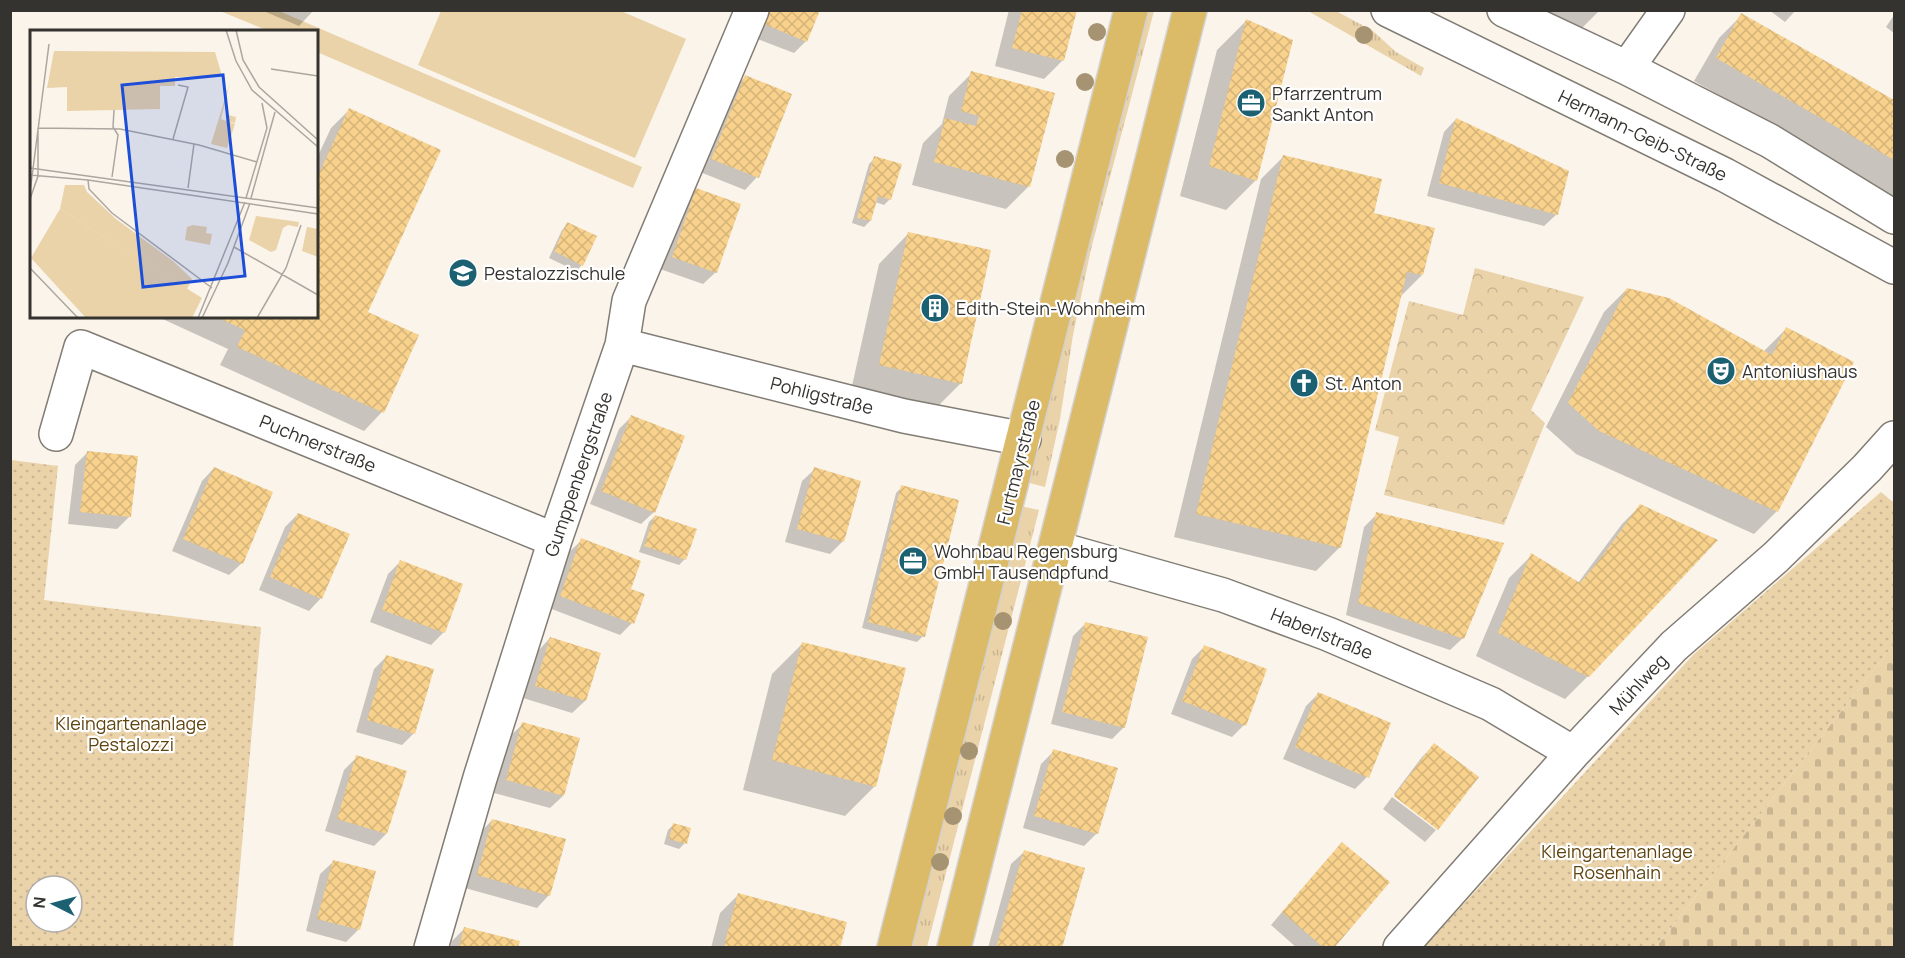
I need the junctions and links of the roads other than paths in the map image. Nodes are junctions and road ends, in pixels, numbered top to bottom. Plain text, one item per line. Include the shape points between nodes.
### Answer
1 (752, 10) edge
2 (1131, 10) edge
3 (1190, 10) edge
4 (1388, 10) edge
5 (1504, 10) edge
6 (1668, 10) edge
7 (1627, 68) junction
8 (1894, 217) edge
9 (1894, 267) edge
10 (622, 345) junction
11 (56, 434) dead end
12 (1894, 438) edge
13 (1024, 439) junction
14 (555, 540) junction
15 (1056, 548) junction
16 (1574, 753) junction
17 (431, 948) edge
18 (894, 948) edge
19 (954, 948) edge
20 (1400, 948) edge

1 - 10 street, Gumppenbergstraße via 629,301
2 - 13 main road, Furtmayrstraße
3 - 15 main road
4 - 9 street, Hermann-Geib-Straße via 1716,171
5 - 7 street
6 - 7 street
7 - 8 street via 1770,141
10 - 13 street, Pohligstraße via 904,416
10 - 14 street, Gumppenbergstraße
11 - 14 street, Puchnerstraße via 81,347
12 - 16 street, Mühlweg via 1776,557 1674,646
13 - 18 main road, Furtmayrstraße
14 - 17 street, Gumppenbergstraße
15 - 16 street, Haberlstraße via 1223,595 1329,634 1491,704
15 - 19 main road
16 - 20 street, Mühlweg

